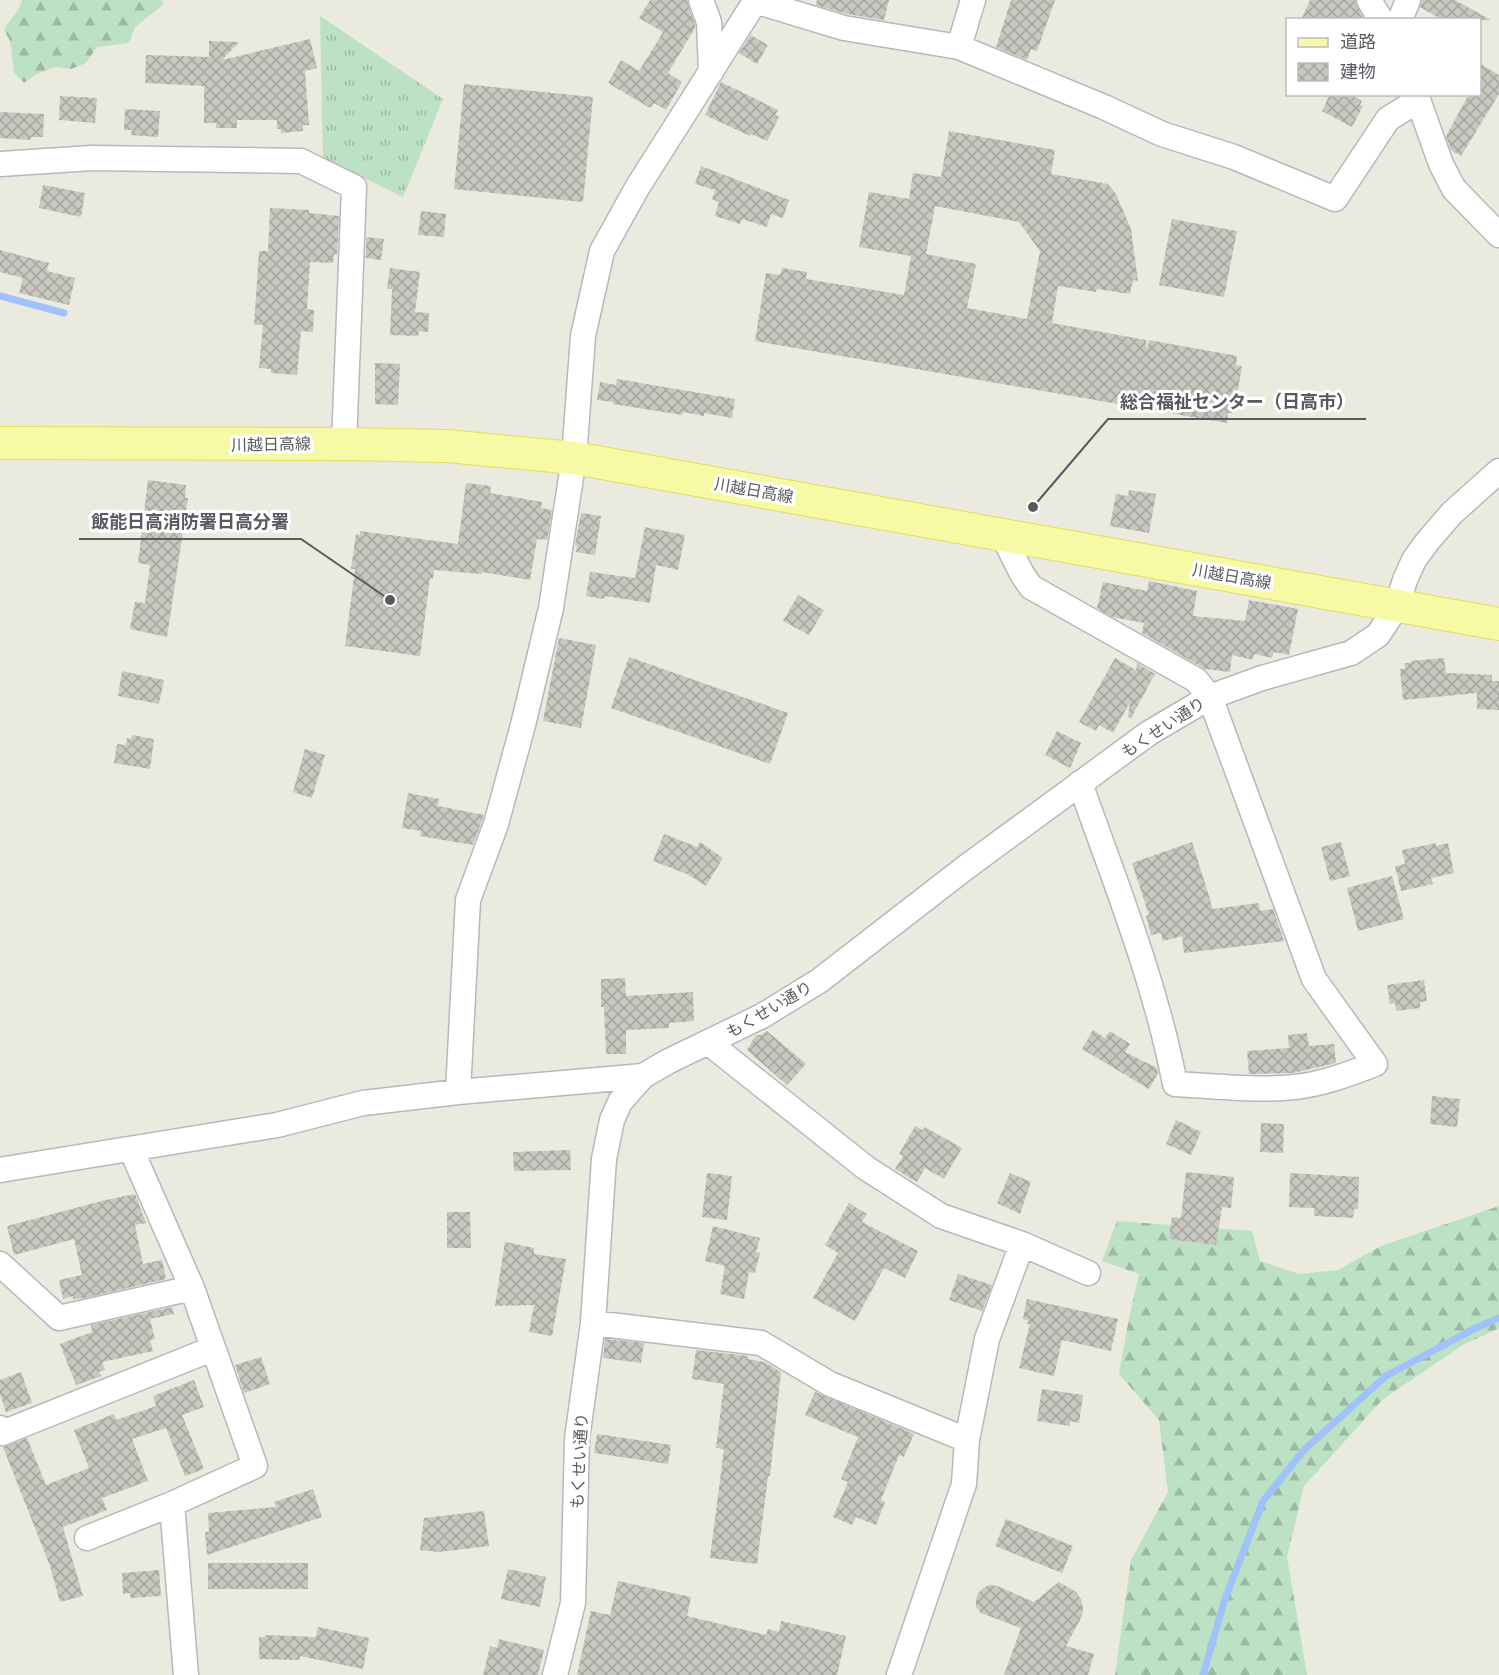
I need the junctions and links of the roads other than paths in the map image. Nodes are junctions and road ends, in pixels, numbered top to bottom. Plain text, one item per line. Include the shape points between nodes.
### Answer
1 (701, 0) edge
2 (973, 0) edge
3 (1369, 0) edge
4 (1408, 0) edge
5 (756, 1) edge
6 (1380, 18) edge
7 (1401, 18) edge
8 (958, 47) junction
9 (711, 72) junction
10 (1417, 98) edge
11 (0, 164) edge
12 (1499, 236) edge
13 (0, 443) edge
14 (344, 444) junction
15 (574, 458) junction
16 (1499, 471) edge
17 (1002, 534) junction
18 (1397, 606) junction
19 (1499, 624) edge
20 (1210, 697) junction
21 (1080, 783) junction
22 (709, 1043) junction
23 (643, 1077) junction
24 (458, 1092) junction
25 (131, 1149) junction
26 (0, 1170) edge
27 (1022, 1244) junction
28 (0, 1264) edge
29 (1088, 1273) dead end
30 (192, 1288) junction
31 (593, 1323) junction
32 (213, 1349) junction
33 (0, 1428) edge
34 (967, 1440) junction
35 (172, 1504) junction
36 (87, 1538) dead end
37 (186, 1675) edge
38 (555, 1675) edge
39 (898, 1675) edge

1 - 9 street via 709,22
2 - 8 street
3 - 6 street
4 - 7 street
5 - 8 street via 844,28
5 - 9 street
8 - 10 street via 1162,134 1335,199 1388,119
9 - 15 street via 602,251 583,336
10 - 12 street via 1454,189
11 - 14 street via 92,158 301,161 354,187
13 - 14 main road, 川越日高線
14 - 15 main road, 川越日高線 via 447,446
15 - 17 main road, 川越日高線
15 - 24 street via 551,608 523,725 496,824 468,900
16 - 18 street, もくせい通り via 1452,513 1427,542 1414,560
17 - 18 main road, 川越日高線
17 - 20 street via 1032,587 1196,680
18 - 19 main road, 川越日高線
18 - 20 street, もくせい通り via 1378,635 1351,654 1262,678
20 - 21 street, もくせい通り via 1149,733
20 - 21 street via 1314,979 1375,1064 1333,1080 1294,1087 1175,1084 1150,979
21 - 22 street, もくせい通り via 819,981
22 - 23 street, もくせい通り
22 - 27 street via 866,1168 941,1216
23 - 24 street
23 - 31 street, もくせい通り via 620,1102 604,1159
24 - 25 street via 363,1103 277,1125
25 - 26 street
25 - 30 street
27 - 29 street
27 - 34 street via 987,1339
28 - 30 street via 59,1318
30 - 32 street
31 - 34 street via 761,1343 830,1384
31 - 38 street, もくせい通り via 577,1439 573,1603
32 - 33 street via 2,1433
32 - 35 street via 255,1466
34 - 39 street via 964,1484
35 - 36 street
35 - 37 street

